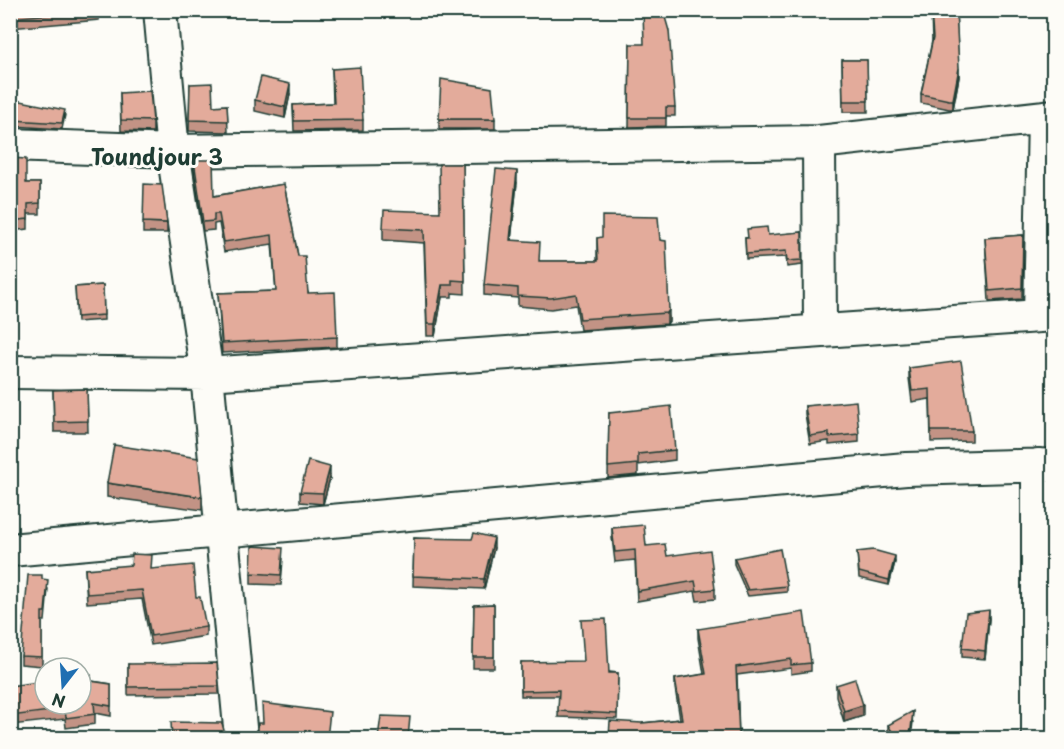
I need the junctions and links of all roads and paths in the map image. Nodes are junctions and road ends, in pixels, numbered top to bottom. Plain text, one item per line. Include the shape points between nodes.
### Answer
1 (160, 10) edge
2 (1049, 117) edge
3 (819, 142) junction
4 (10, 145) edge
5 (173, 151) junction
6 (1047, 315) edge
7 (820, 330) junction
8 (10, 372) edge
9 (207, 374) junction
10 (1046, 465) edge
11 (222, 530) junction
12 (10, 550) edge
13 (241, 738) edge
14 (1038, 738) edge

1 - 5 street
2 - 3 street
2 - 6 street
3 - 5 street
3 - 7 street
4 - 5 street
5 - 9 street
6 - 7 street
7 - 9 street
8 - 9 street
9 - 11 street
10 - 11 street via 906,469
10 - 14 street
11 - 12 street
11 - 13 street

